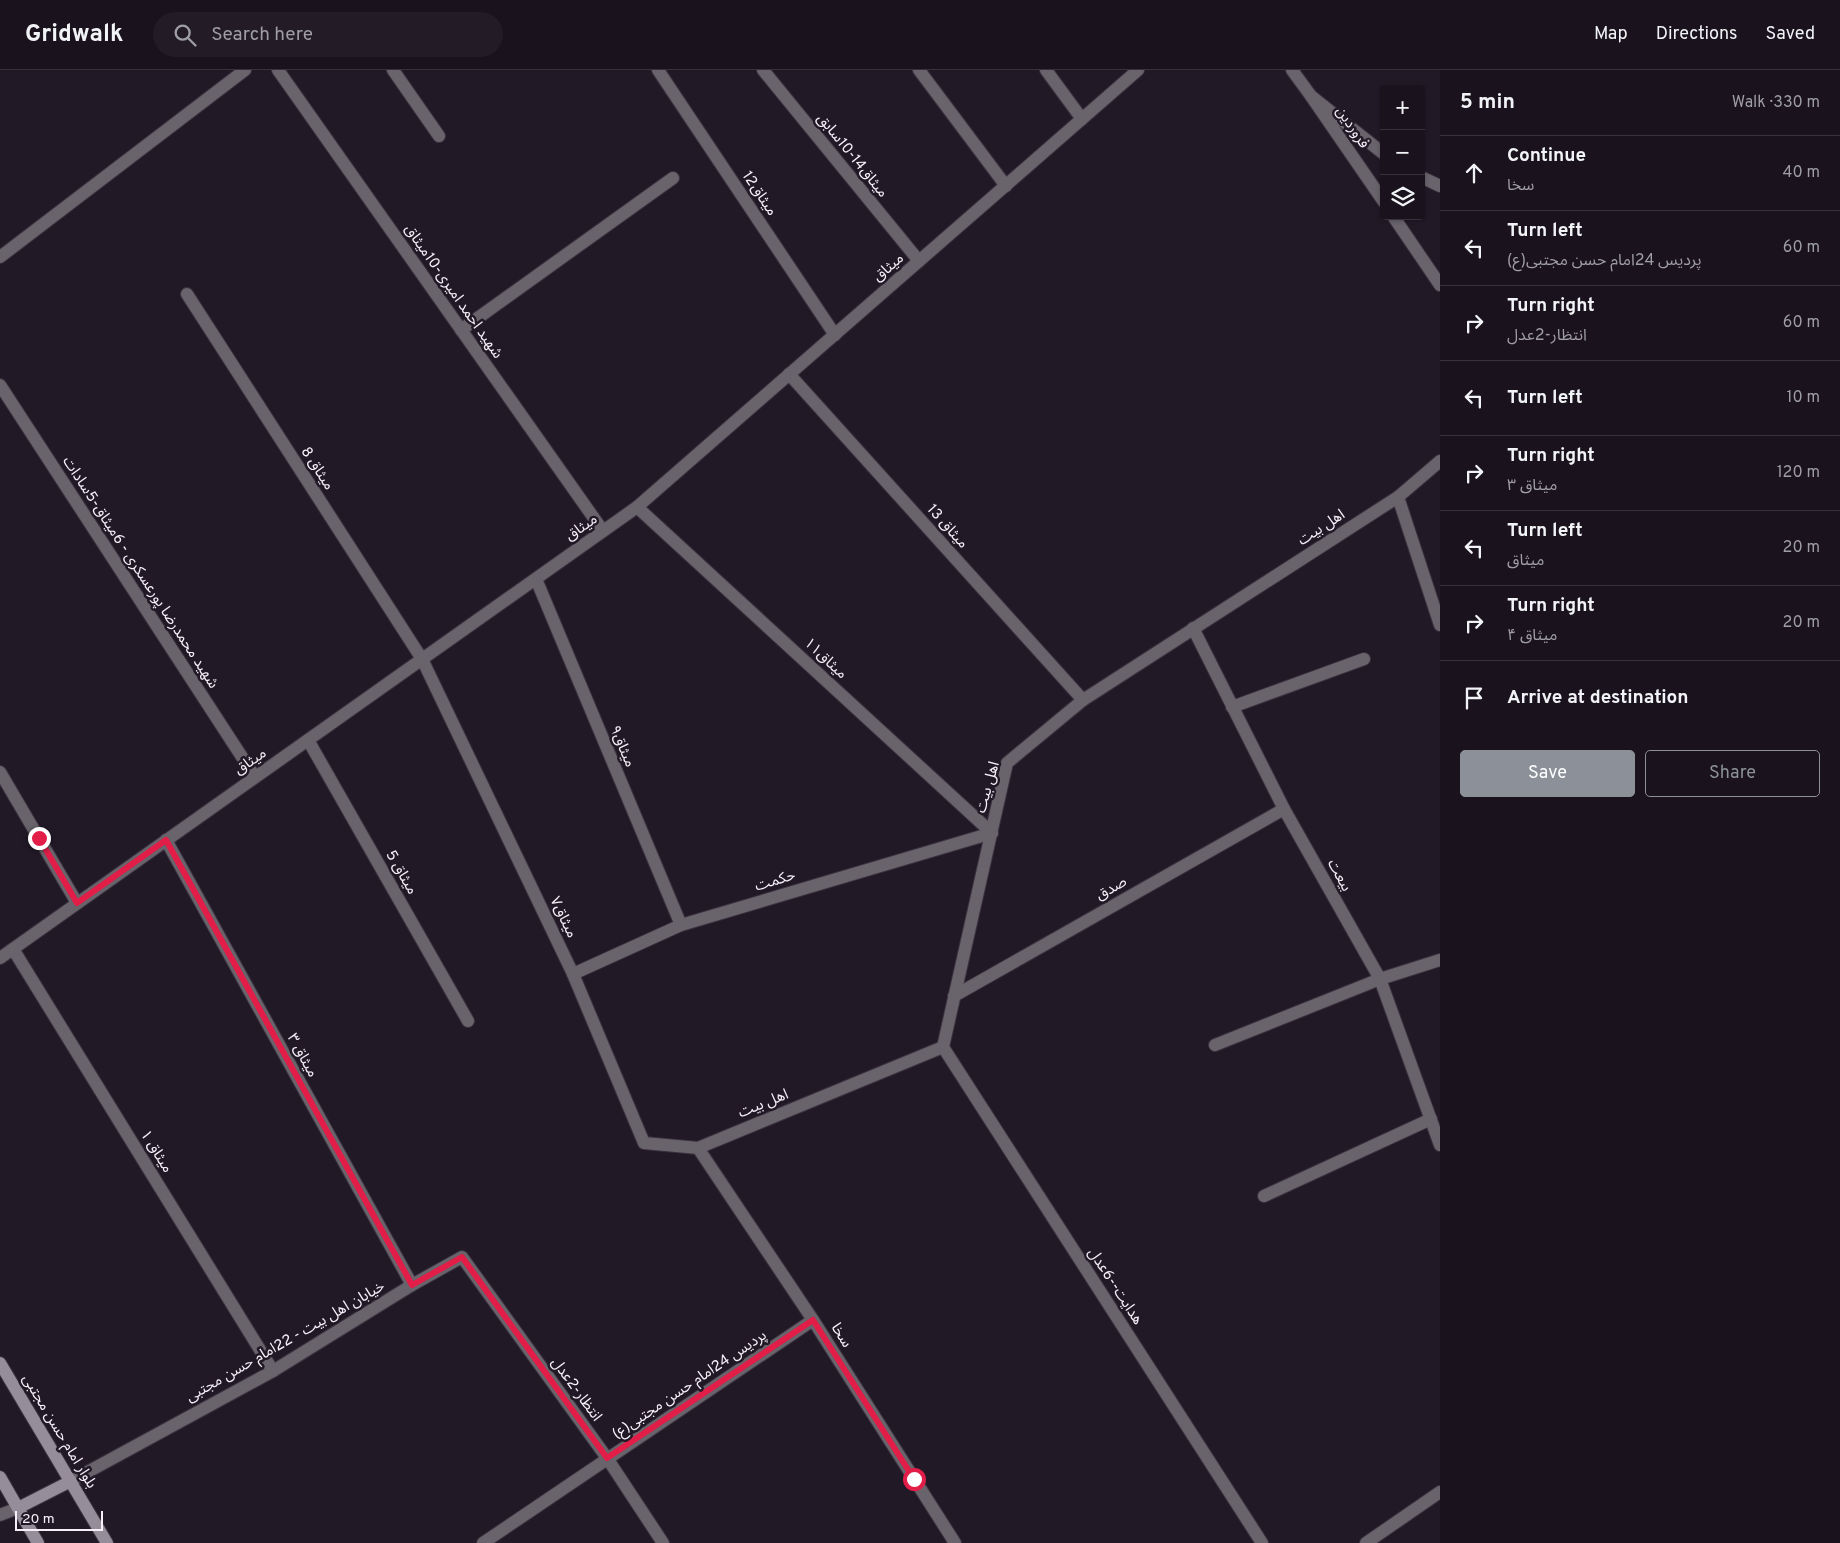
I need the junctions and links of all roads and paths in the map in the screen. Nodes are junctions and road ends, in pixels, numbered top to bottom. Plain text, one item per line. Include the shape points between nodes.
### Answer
1 (244, 70) edge
2 (278, 70) edge
3 (394, 70) edge
4 (658, 70) edge
5 (763, 70) edge
6 (919, 70) edge
7 (1046, 70) edge
8 (1138, 70) edge
9 (1292, 70) edge
10 (1312, 96) junction
11 (1082, 119) junction
12 (439, 136) dead end
13 (1380, 151) edge
14 (673, 178) dead end
15 (1425, 179) edge
16 (1006, 186) junction
17 (1440, 186) edge
18 (1380, 196) edge
19 (1397, 220) edge
20 (0, 258) edge
21 (919, 261) junction
22 (1440, 285) edge
23 (188, 294) dead end
24 (461, 330) junction
25 (835, 335) junction
26 (790, 374) junction
27 (0, 385) edge
28 (1440, 460) edge
29 (1398, 497) junction
30 (638, 507) junction
31 (603, 531) junction
32 (536, 579) junction
33 (1440, 625) edge
34 (1193, 628) junction
35 (422, 659) junction
36 (1364, 659) dead end
37 (1082, 700) junction
38 (1232, 707) junction
39 (308, 740) junction
40 (0, 772) edge
41 (255, 777) junction
42 (1284, 809) junction
43 (992, 833) junction
44 (166, 840) junction
45 (77, 903) junction
46 (682, 925) junction
47 (13, 949) junction
48 (0, 958) edge
49 (1440, 960) edge
50 (573, 974) junction
51 (1380, 979) junction
52 (954, 996) junction
53 (468, 1021) dead end
54 (1215, 1045) dead end
55 (943, 1047) junction
56 (1430, 1119) junction
57 (1440, 1145) edge
58 (698, 1148) junction
59 (1264, 1196) dead end
60 (462, 1257) joint
61 (412, 1285) junction
62 (813, 1320) junction
63 (0, 1363) edge
64 (273, 1371) junction
65 (607, 1458) junction
66 (0, 1476) edge
67 (71, 1481) junction
68 (1440, 1492) edge
69 (18, 1508) junction
70 (0, 1515) edge
71 (38, 1543) edge
72 (107, 1543) edge
73 (483, 1543) edge
74 (663, 1543) edge
75 (955, 1543) edge
76 (1262, 1543) edge
77 (1366, 1543) edge

1 - 20 street
2 - 24 street, شهید احمد امیری-10میثاق
3 - 12 street
4 - 25 street, 12میثاق
5 - 21 street, میثاق14-10سابق
6 - 16 street
7 - 11 street
8 - 11 street, میثاق
9 - 10 street, فروردین
10 - 13 street, فروردین
10 - 18 street, فروردین
11 - 16 street, میثاق
14 - 24 street
15 - 17 street
16 - 21 street, میثاق
19 - 22 street
21 - 25 street, میثاق
23 - 35 street, میثاق 8
24 - 31 street, شهید احمد امیری-10میثاق
25 - 26 street, میثاق
26 - 30 street, میثاق
26 - 37 street, میثاق 13
27 - 41 street, شهید محمدرضا پورعسکری - 6میثاق-5سادات
28 - 29 street, اهل بیت
29 - 33 street
29 - 34 street, اهل بیت
30 - 31 street, میثاق
30 - 43 street, میثاق۱۱
31 - 32 street, میثاق
32 - 35 street, میثاق
32 - 46 street, میثاق۹
34 - 37 street, اهل بیت
34 - 38 street, بیعت
35 - 39 street, میثاق
35 - 50 street, میثاق۷
36 - 38 street
37 - 43 street, اهل بیت via 1007,763
38 - 42 street, بیعت
39 - 41 street, میثاق
39 - 53 street, میثاق 5
40 - 45 street
41 - 44 street, میثاق
42 - 51 street, بیعت
42 - 52 street, صدق
43 - 46 street, حکمت
43 - 52 street, اهل بیت
44 - 45 street, میثاق
44 - 61 street, میثاق ۳
45 - 47 street, میثاق
46 - 50 street, حکمت
47 - 48 street, میثاق
47 - 64 street, میثاق ۱
49 - 51 street
50 - 58 street, میثاق۷ via 644,1143
51 - 54 street
51 - 56 street, بیعت
52 - 55 street, اهل بیت
55 - 58 street, اهل بیت
55 - 76 street, هدایت--6عدل
56 - 57 street, بیعت
56 - 59 street
58 - 62 street, سخا
60 - 61 street, خیابان اهل بیت - 22امام حسن مجتبی
60 - 65 street, انتظار-2عدل
61 - 64 street, خیابان اهل بیت - 22امام حسن مجتبی
62 - 65 street, پردیس 24امام حسن مجتبی(ع)
62 - 75 street, سخا
63 - 67 main road, بلوار امام حسن مجتبی
64 - 67 street, خیابان اهل بیت - 22امام حسن مجتبی
65 - 73 street, پردیس 24امام حسن مجتبی(ع)
65 - 74 street, انتظار-2عدل
66 - 69 main road
67 - 69 main road
67 - 72 main road, بلوار امام حسن مجتبی
68 - 77 street
69 - 70 street
69 - 71 main road

